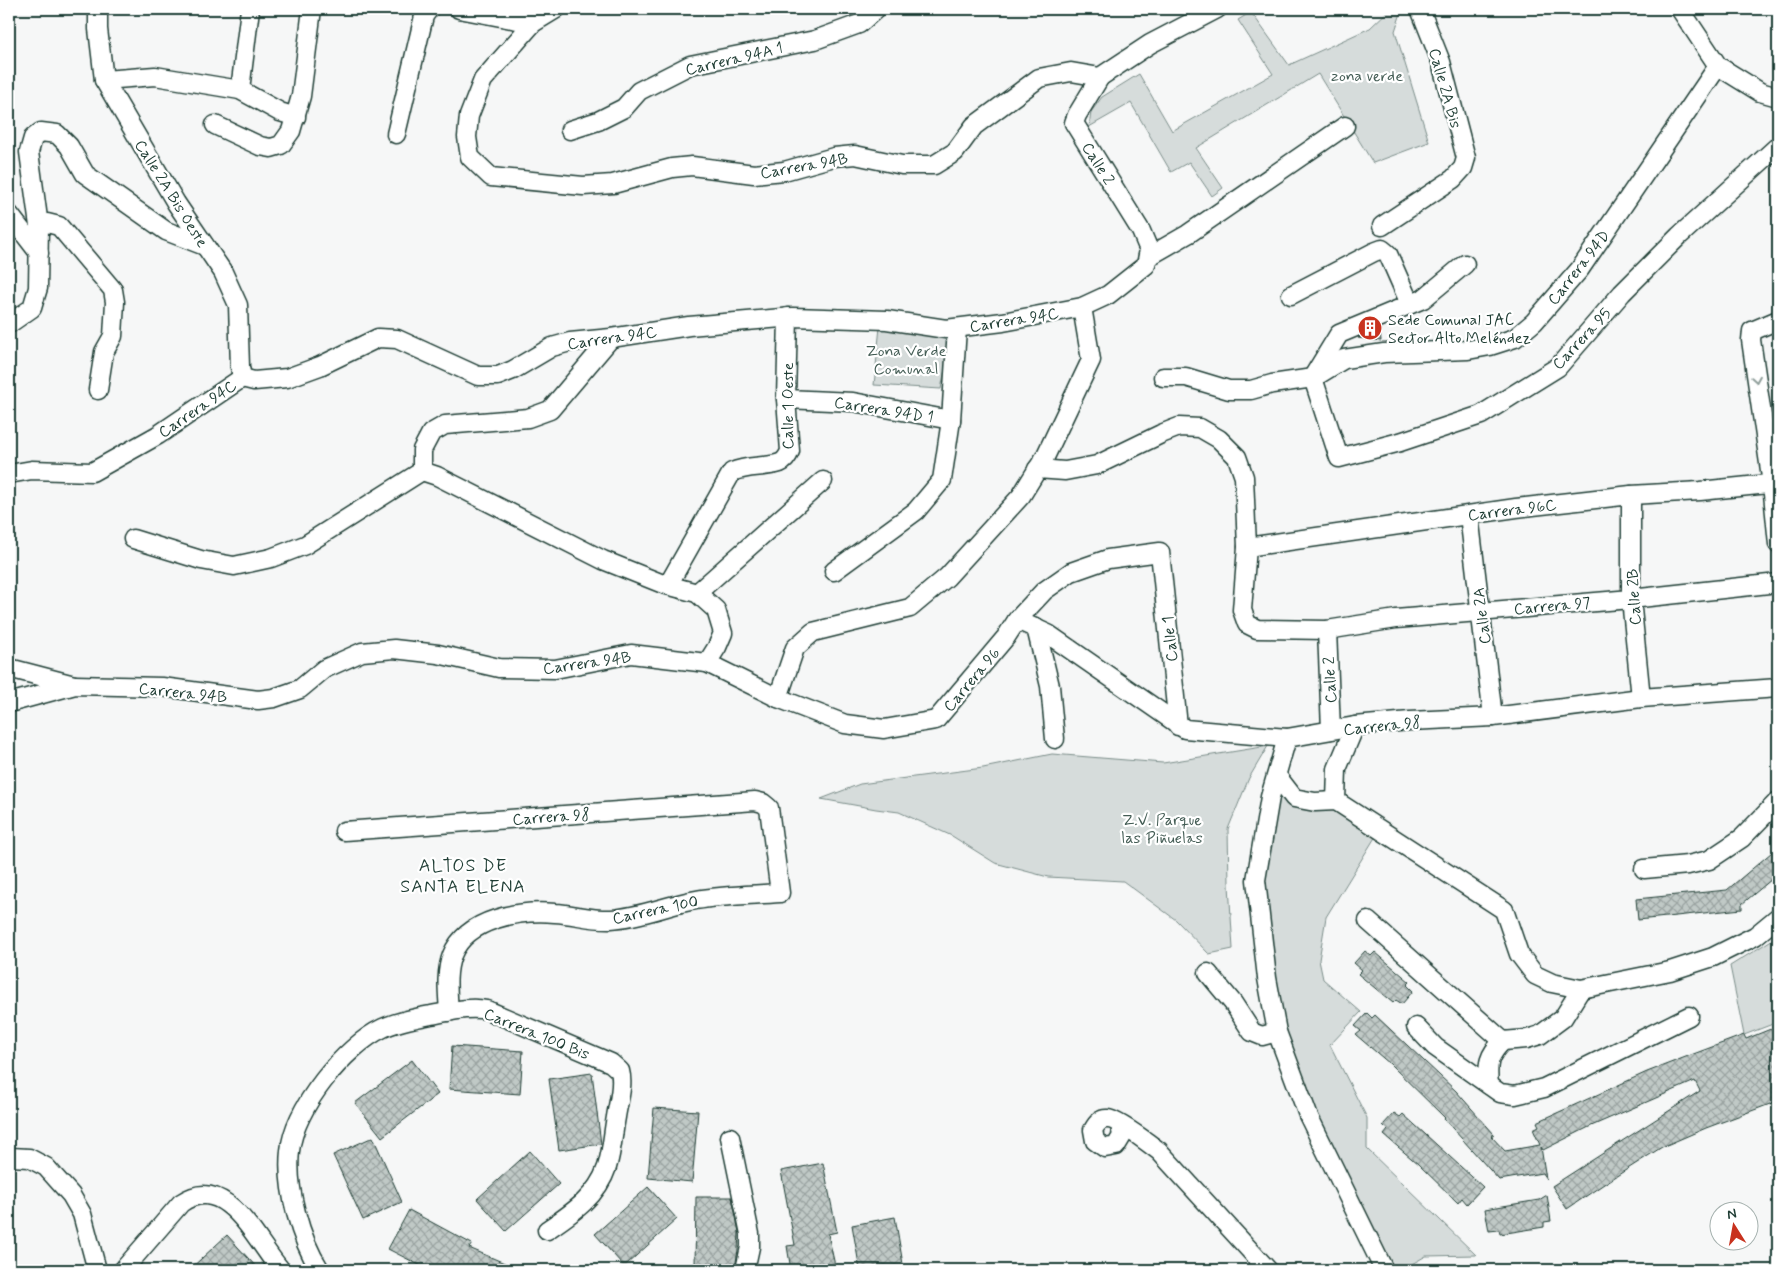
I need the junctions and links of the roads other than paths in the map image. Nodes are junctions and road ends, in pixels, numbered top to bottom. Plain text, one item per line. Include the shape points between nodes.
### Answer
1 (98, 9) edge
2 (250, 9) edge
3 (312, 9) edge
4 (429, 9) edge
5 (459, 9) edge
6 (556, 9) edge
7 (876, 9) edge
8 (1217, 9) edge
9 (1420, 9) edge
10 (1680, 9) edge
11 (532, 23) junction
12 (1718, 66) junction
13 (1100, 77) junction
14 (104, 80) junction
15 (240, 90) junction
16 (1778, 97) edge
17 (296, 117) junction
18 (215, 125) dead end
19 (1346, 126) dead end
20 (570, 130) dead end
21 (396, 134) dead end
22 (1778, 146) edge
23 (9, 214) edge
24 (39, 226) junction
25 (1382, 226) dead end
26 (205, 246) junction
27 (39, 253) junction
28 (1148, 254) junction
29 (1465, 264) dead end
30 (1291, 295) dead end
31 (1410, 304) junction
32 (1082, 307) junction
33 (12, 317) edge
34 (788, 317) junction
35 (1778, 320) edge
36 (957, 328) junction
37 (611, 338) junction
38 (1163, 377) dead end
39 (242, 378) junction
40 (1313, 378) junction
41 (98, 390) dead end
42 (786, 399) junction
43 (951, 420) junction
44 (1037, 469) junction
45 (422, 471) junction
46 (9, 474) edge
47 (823, 481) dead end
48 (1775, 483) edge
49 (1631, 495) junction
50 (1469, 515) junction
51 (133, 539) dead end
52 (1778, 544) edge
53 (1247, 547) junction
54 (1160, 552) joint
55 (834, 571) dead end
56 (1778, 583) edge
57 (668, 585) junction
58 (697, 593) junction
59 (1632, 599) junction
60 (1481, 611) junction
61 (1017, 620) junction
62 (1036, 628) junction
63 (1327, 630) junction
64 (707, 663) junction
65 (9, 668) edge
66 (75, 685) junction
67 (1778, 688) edge
68 (778, 698) junction
69 (1641, 698) junction
70 (9, 703) edge
71 (1493, 717) junction
72 (1178, 726) junction
73 (1355, 726) junction
74 (1332, 730) junction
75 (1287, 738) junction
76 (1055, 739) dead end
77 (1277, 776) junction
78 (1294, 798) junction
79 (1336, 801) junction
80 (1778, 801) edge
81 (1268, 807) junction
82 (344, 831) dead end
83 (1644, 869) dead end
84 (780, 894) joint
85 (1778, 917) edge
86 (1368, 921) dead end
87 (1208, 973) dead end
88 (1581, 989) junction
89 (449, 1012) junction
90 (1689, 1016) dead end
91 (1416, 1027) dead end
92 (1277, 1032) junction
93 (1503, 1041) junction
94 (1489, 1084) junction
95 (1120, 1125) dead end
96 (730, 1137) dead end
97 (11, 1157) dead end
98 (547, 1230) dead end
99 (97, 1270) edge
100 (123, 1270) edge
101 (281, 1270) edge
102 (320, 1270) edge
103 (745, 1270) edge
104 (1268, 1270) edge
105 (1384, 1270) edge

1 - 14 street, Calle 2A Bis Oeste
2 - 15 street
3 - 17 street
4 - 21 street via 424,16
5 - 11 street
6 - 11 street
7 - 20 street, Carrera 94A 1 via 859,24 815,40 690,65 639,91 624,108
8 - 13 street via 1150,44
9 - 25 street, Calle 2A Bis via 1441,62 1466,158 1464,168 1453,179
10 - 12 street
11 - 13 street, Carrera 94B via 483,80 470,116 467,137 470,157 491,177 583,186 613,184 692,166 754,174 784,171 834,157 855,155 902,165 934,165 955,152 974,126 1039,78 1071,72
12 - 16 street via 1760,92
12 - 40 street, Carrera 94D via 1580,269 1534,322 1515,338 1468,350 1384,353 1344,359
13 - 28 street, Calle 2 via 1074,123 1141,230
14 - 15 street via 155,76
14 - 26 street, Calle 2A Bis Oeste
15 - 17 street
17 - 18 street via 292,131 281,145 271,148
19 - 28 street via 1188,234
22 - 40 street, Carrera 95 via 1628,286 1558,367 1481,415 1340,458
23 - 27 street
24 - 26 street via 28,152 33,138 41,132 57,134 69,146 84,174 166,231
24 - 27 street
24 - 41 street via 47,223 59,226 112,290 115,302 113,336 104,352
26 - 39 street, Calle 2A Bis Oeste via 223,272 238,305
27 - 33 street via 38,288 32,308
28 - 32 street, Carrera 94C via 1146,265 1108,295
29 - 31 street via 1424,299
30 - 31 street via 1382,250 1388,254
31 - 40 street via 1339,334
32 - 36 street, Carrera 94C
32 - 44 street via 1090,360
34 - 36 street, Carrera 94C via 888,320
34 - 37 street, Carrera 94C via 688,326
34 - 42 street, Calle 1 Oeste
35 -> 48 street via 1752,331 1750,340
36 - 43 street
37 - 39 street, Carrera 94C via 552,347 498,376 478,376 397,339 378,338 287,378
37 - 45 street via 550,410 528,418 446,425 431,433 422,450
38 - 40 street via 1186,377 1229,390 1251,390
39 - 46 street, Carrera 94C via 158,434 92,472 32,470
42 - 43 street, Carrera 94D 1 via 853,402
42 - 57 street, Calle 1 Oeste via 790,451 787,458 781,463 742,467 732,472
43 - 55 street via 942,480 916,511
44 - 53 street, Carrera 97 via 1065,471 1098,465 1179,427 1200,428 1219,439 1237,457 1244,477
44 - 68 street via 1020,496 954,569 910,608 813,632 795,648
45 - 51 street via 305,545 271,558 234,566 201,560
45 - 57 street via 603,560
47 - 58 street
48 - 49 street, Carrera 96C
48 - 52 street
49 - 50 street, Carrera 96C
49 - 59 street, Calle 2B
50 - 53 street, Carrera 96C
50 - 60 street, Calle 2A
53 - 63 street, Carrera 97 via 1242,610 1246,624 1257,630
54 - 61 street, Carrera 96 via 1108,559 1071,572 1044,592
54 - 72 street, Calle 1
56 - 59 street, Carrera 97
57 - 58 street
58 - 64 street via 716,610 723,633
59 - 60 street, Carrera 97
59 - 69 street, Calle 2B
60 - 63 street, Carrera 97
60 - 71 street, Calle 2A
61 - 62 street, Carrera 98
61 - 68 street, Carrera 96 via 936,720 884,729 845,724
62 - 72 street, Carrera 98
62 - 76 street via 1050,686
63 - 74 street, Calle 2
64 - 66 street, Carrera 94B via 630,654 555,669 499,668 438,654 394,649 362,652 324,669 300,689 258,700 162,687
64 - 68 street, Carrera 96
65 - 66 street
66 - 70 street, Carrera 94B
67 - 69 street, Carrera 98
69 - 71 street, Carrera 98
71 - 73 street, Carrera 98
72 - 75 street, Carrera 98
73 - 74 street, Carrera 98
73 - 79 street via 1337,769
74 - 75 street, Carrera 98
75 - 77 street
77 - 78 street
77 - 81 street
78 - 79 street
78 - 81 street
79 - 88 street via 1504,910 1519,954 1535,975 1552,984
80 - 83 street via 1742,838 1709,860
81 - 92 street via 1256,880 1267,978
82 - 84 street, Carrera 98 via 759,801 770,813
84 - 89 street, Carrera 100 via 696,900 611,919 543,912 493,920 460,942 452,955 448,982
85 - 88 street via 1755,936 1713,957 1670,971
86 - 93 street
87 - 92 street via 1252,1032 1262,1036
88 - 93 street via 1563,1018 1540,1035
89 - 98 street, Carrera 100 Bis via 473,1008 487,1010 611,1063 620,1071 621,1085 604,1175 588,1199
89 - 102 street, Carrera 100 Bis via 410,1019 374,1033 338,1064 318,1087 303,1114 292,1138 290,1178 304,1236
90 - 94 street via 1544,1088 1515,1095 1500,1093
91 - 94 street via 1435,1047
92 - 105 street via 1308,1115
93 - 94 street via 1489,1059
95 - 104 street via 1159,1152
96 - 103 street via 750,1234
97 - 99 street via 29,1158 46,1167 71,1195 82,1214
100 - 101 street via 181,1203 204,1195 220,1198 232,1207

